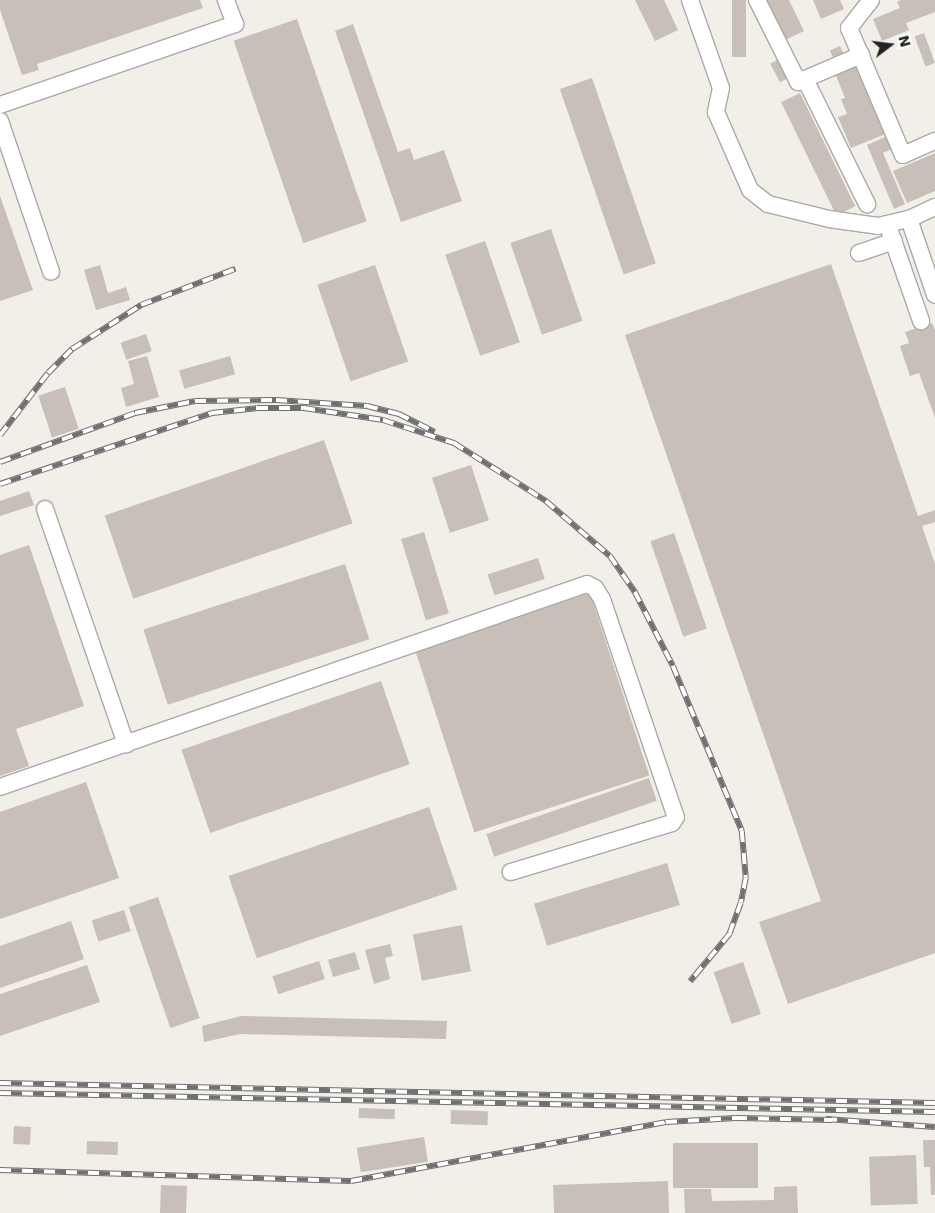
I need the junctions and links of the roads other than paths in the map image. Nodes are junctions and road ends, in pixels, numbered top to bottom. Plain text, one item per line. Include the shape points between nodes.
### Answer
1 (226, 0) edge
2 (690, 0) edge
3 (757, 0) edge
4 (871, 0) edge
5 (861, 55) junction
6 (804, 80) junction
7 (0, 105) edge
8 (0, 121) edge
9 (935, 141) edge
10 (867, 204) dead end
11 (935, 208) edge
12 (909, 219) junction
13 (891, 233) junction
14 (859, 253) dead end
15 (51, 272) dead end
16 (935, 295) edge
17 (921, 321) dead end
18 (45, 509) dead end
19 (126, 744) junction
20 (0, 787) edge
21 (511, 872) dead end

1 - 7 lane via 235,24
2 - 13 lane via 721,88 716,112 750,190 768,204
3 - 6 lane via 798,82
4 - 5 lane via 849,28
5 - 6 lane
5 - 9 lane via 903,155
6 - 10 lane
8 - 15 lane
11 - 12 lane
12 - 13 lane
12 - 16 lane
13 - 14 lane
13 - 17 lane
18 - 19 lane
19 - 20 lane
19 - 21 lane via 587,584 595,588 602,599 676,818 659,828

